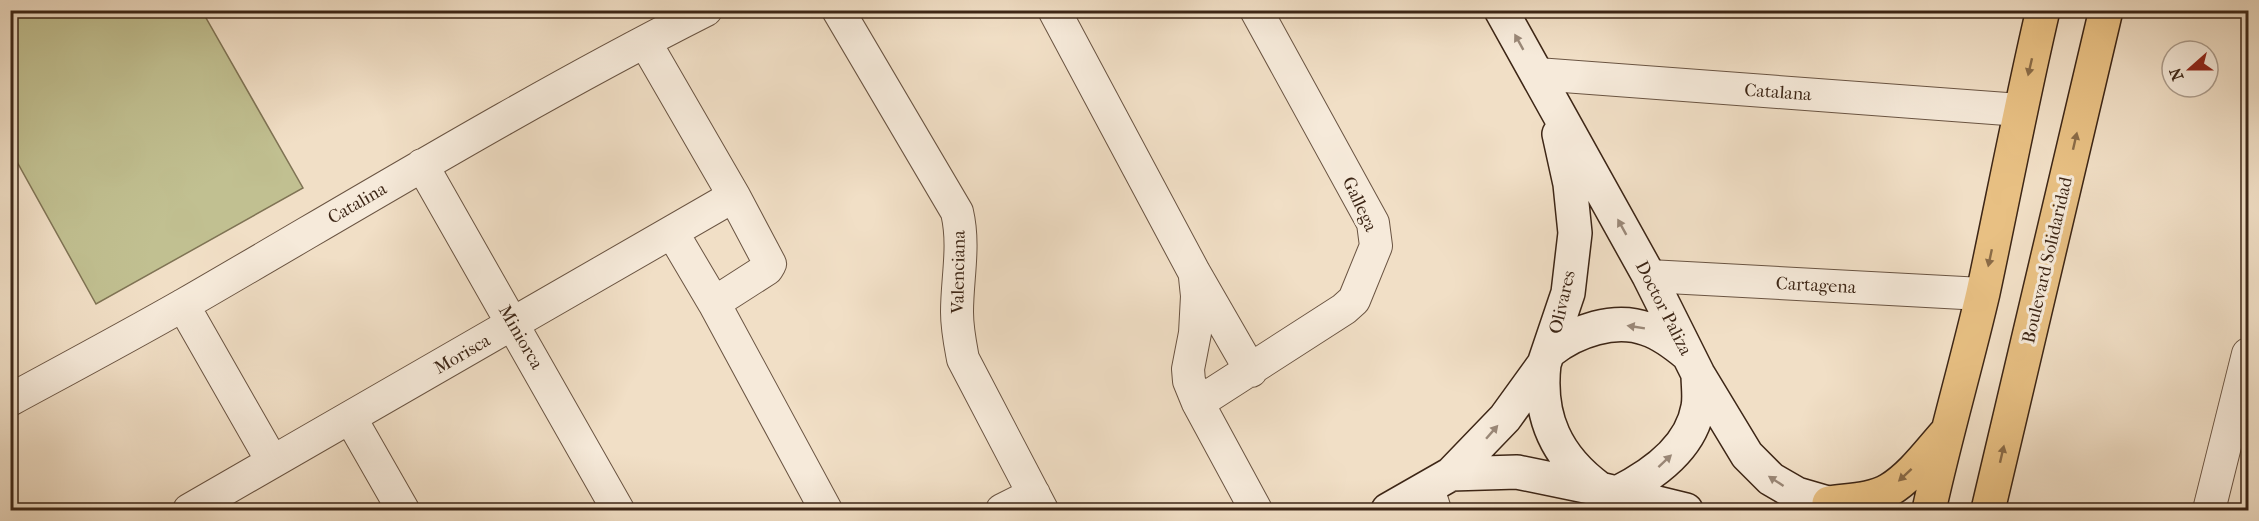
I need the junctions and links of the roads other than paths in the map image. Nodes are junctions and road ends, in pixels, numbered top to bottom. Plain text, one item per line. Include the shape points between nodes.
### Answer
1 (706, 10) edge
2 (838, 10) edge
3 (1054, 10) edge
4 (1256, 10) edge
5 (1501, 10) edge
6 (2043, 10) edge
7 (2106, 10) edge
8 (645, 42) junction
9 (1544, 86) junction
10 (2020, 110) junction
11 (422, 165) junction
12 (734, 196) junction
13 (672, 232) junction
14 (1194, 272) junction
15 (1649, 276) junction
16 (1982, 294) junction
17 (714, 303) junction
18 (183, 305) junction
19 (514, 325) junction
20 (2248, 354) edge
21 (1547, 358) junction
22 (1693, 364) junction
23 (1251, 371) junction
24 (10, 400) edge
25 (1198, 404) junction
26 (351, 419) junction
27 (2239, 430) edge
28 (1946, 433) junction
29 (272, 461) junction
30 (1438, 491) edge
31 (1608, 491) junction
32 (1038, 502) edge
33 (1841, 507) edge
34 (196, 509) edge
35 (404, 510) edge
36 (618, 510) edge
37 (826, 510) edge
38 (1002, 510) edge
39 (1256, 510) edge
40 (1388, 510) edge
41 (1686, 510) edge
42 (1929, 510) edge
43 (1988, 510) edge
44 (2209, 510) edge

1 - 8 street, Catalina
2 - 32 street, Valenciana via 957,212 962,240 957,333 963,359
3 - 14 street
4 - 23 street, Gallega via 1373,223 1376,246 1354,300
9 -> 5 main road, Doctor Paliza
6 -> 10 main road
43 -> 7 main road, Boulevard Solidaridad
8 - 11 street, Catalina
8 - 12 street
9 - 10 street, Catalana
15 -> 9 main road, Doctor Paliza
9 - 21 main road, Olivares via 1570,184 1575,233 1568,293
10 -> 16 main road
11 - 18 street, Catalina
11 - 19 street, Miniorca
12 - 13 street, Morisca
12 - 17 street via 770,264
13 - 17 street
13 - 19 street, Morisca
14 - 23 street
14 - 25 street via 1195,333 1188,369
15 - 16 street, Cartagena
15 - 22 main road, Doctor Paliza
16 - 28 main road
17 - 37 street
18 - 24 street, Catalina
18 - 29 street
19 - 26 street, Morisca
19 - 36 street, Miniorca
20 - 27 street
22 -> 21 main road via 1671,342 1647,329 1622,325 1564,340
30 -> 21 main road, Olivares via 1505,418
21 - 31 main road via 1542,384 1549,427 1573,466
31 -> 22 main road via 1653,472 1684,440 1698,406
33 -> 22 main road, Doctor Paliza via 1797,494 1756,466
23 - 25 street, Gallega
25 - 39 street
26 - 29 street, Morisca
26 - 35 street
27 - 44 street
28 -> 33 main road via 1889,490
28 - 42 main road
29 - 34 street, Morisca
30 - 31 main road, Olivares via 1517,472
30 - 40 main road, Olivares
31 - 41 main road, Olivares
32 - 38 street

